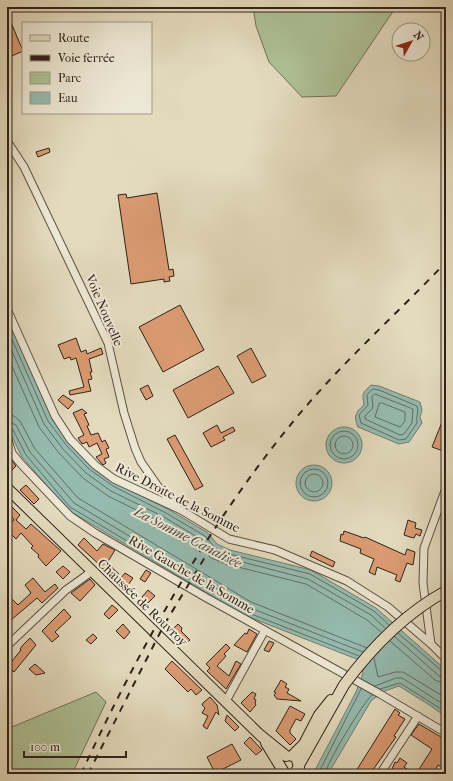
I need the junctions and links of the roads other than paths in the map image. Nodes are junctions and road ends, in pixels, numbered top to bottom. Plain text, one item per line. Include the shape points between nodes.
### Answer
1 (7, 141) edge
2 (7, 309) edge
3 (7, 438) edge
4 (7, 488) edge
5 (446, 488) edge
6 (181, 510) junction
7 (91, 570) junction
8 (446, 591) edge
9 (265, 630) junction
10 (431, 644) junction
11 (7, 646) edge
12 (446, 659) edge
13 (344, 685) junction
14 (226, 701) junction
15 (418, 716) junction
16 (446, 733) edge
17 (260, 735) junction
18 (289, 756) junction
19 (292, 772) edge
20 (380, 774) edge

1 - 6 street, Voie Nouvelle via 24,167 108,343 124,413 141,462 162,492
2 - 6 street, Rive Droite de la Somme via 55,416 70,439 95,465 114,479
3 - 9 street, Rive Gauche de la Somme via 12,453 70,516 205,598
4 - 7 main road, Chaussée de Rouvroy
5 - 10 street via 424,548 423,583
6 - 10 street, Rive Droite de la Somme via 229,539 274,550 347,581 388,607
7 - 11 street
7 - 14 main road, Chaussée de Rouvroy
8 - 13 main road, bridge via 418,608 385,636 357,666
9 - 14 street
9 - 15 street, Rive Gauche de la Somme
10 - 12 street, Rive Droite de la Somme
13 - 18 main road via 319,714 304,744
13 - 19 main road
14 - 17 main road, Chaussée de Rouvroy
15 - 16 street, Rive Gauche de la Somme
15 - 20 street
17 - 18 main road, Chaussée de Rouvroy
17 - 19 main road, Chaussée de Rouvroy
18 - 19 main road, Chaussée de Rouvroy via 297,759
18 - 19 main road via 281,762

